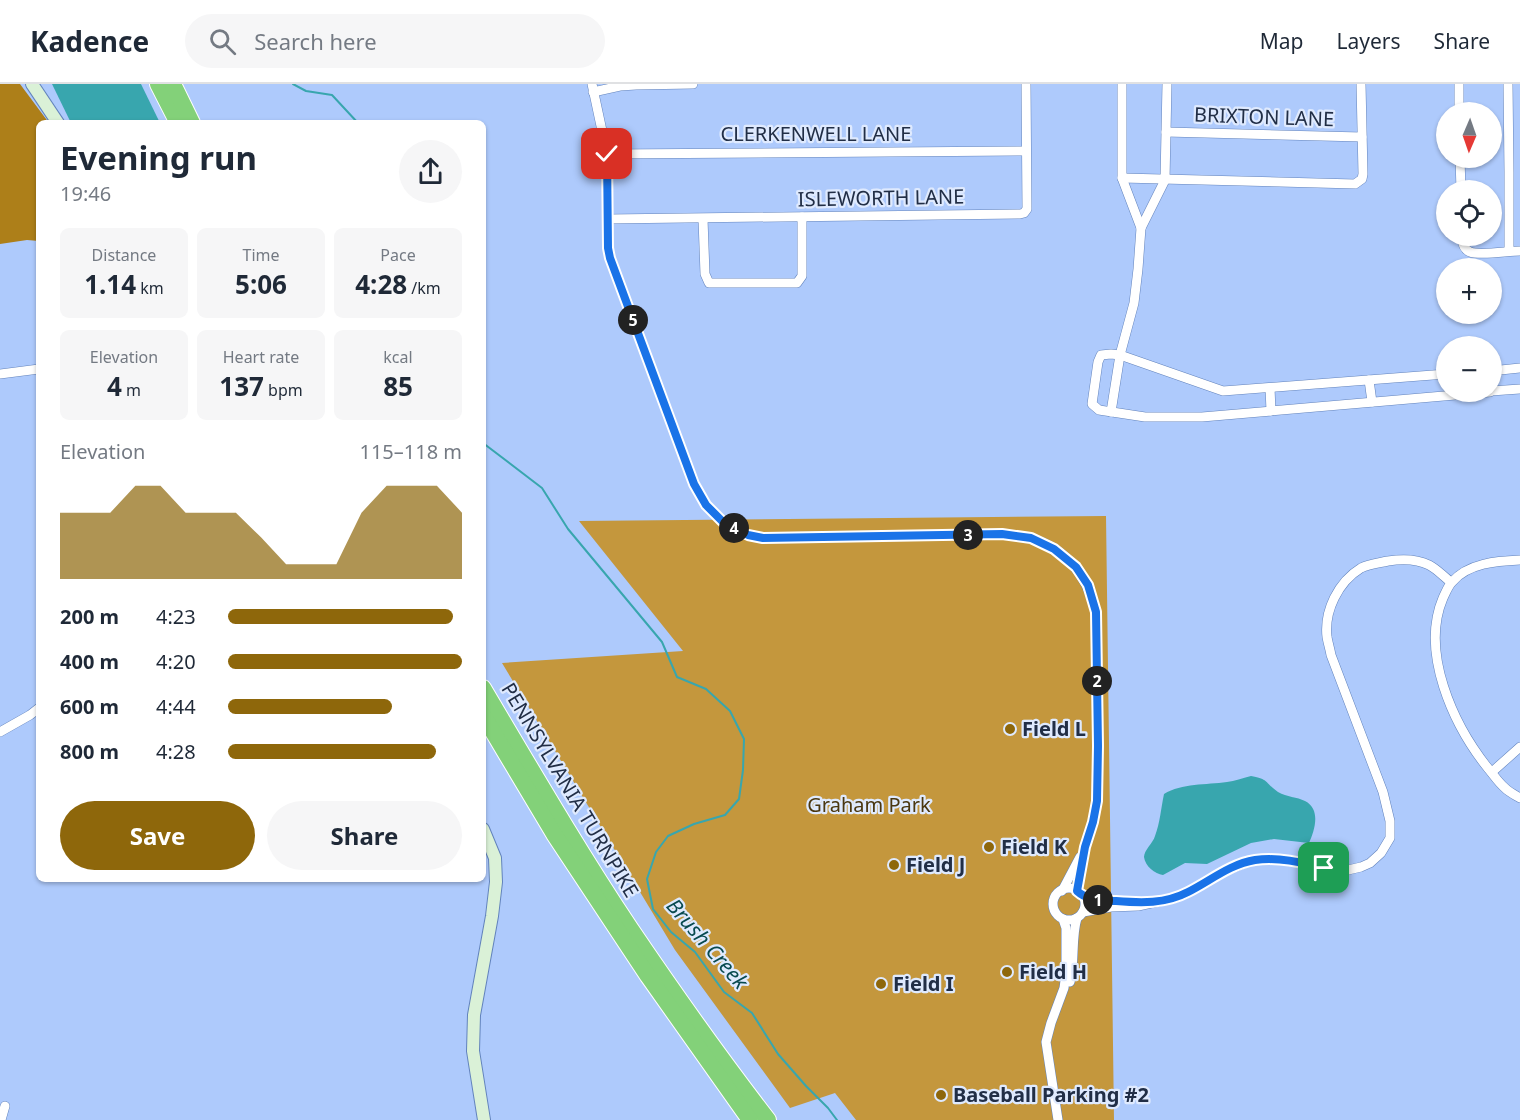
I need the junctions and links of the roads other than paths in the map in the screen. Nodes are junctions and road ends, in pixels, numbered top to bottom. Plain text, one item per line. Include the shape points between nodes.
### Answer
1 (32, 84) edge
2 (158, 84) edge
3 (173, 84) edge
4 (662, 84) edge
5 (693, 84) edge
6 (1026, 84) edge
7 (1122, 84) edge
8 (1167, 84) edge
9 (1361, 84) edge
10 (1459, 84) edge
11 (1508, 84) edge
12 (592, 88) edge
13 (1460, 102) edge
14 (56, 120) edge
15 (176, 120) edge
16 (191, 120) edge
17 (1166, 132) junction
18 (1362, 137) junction
19 (1026, 150) junction
20 (607, 154) junction
21 (1509, 172) junction
22 (1520, 172) edge
23 (1122, 178) junction
24 (1165, 180) junction
25 (802, 218) junction
26 (608, 219) junction
27 (703, 219) junction
28 (1141, 228) junction
29 (1463, 246) edge
30 (1509, 251) junction
31 (1520, 251) edge
32 (1120, 355) junction
33 (1520, 368) edge
34 (36, 369) edge
35 (1502, 370) edge
36 (0, 374) edge
37 (1436, 375) edge
38 (1369, 380) junction
39 (1270, 388) junction
40 (1520, 389) edge
41 (1502, 391) edge
42 (1436, 396) edge
43 (1372, 402) junction
44 (1271, 411) junction
45 (1111, 412) junction
46 (1520, 560) edge
47 (1451, 582) junction
48 (486, 693) edge
49 (36, 711) edge
50 (486, 720) edge
51 (0, 732) edge
52 (1520, 747) edge
53 (1492, 772) junction
54 (1520, 798) edge
55 (486, 836) edge
56 (1085, 847) junction
57 (1062, 891) junction
58 (1079, 894) junction
59 (1150, 903) junction
60 (1080, 915) junction
61 (1063, 919) junction
62 (1064, 988) junction
63 (4, 1106) dead end
64 (1, 1120) edge
65 (484, 1120) edge
66 (750, 1120) edge
67 (768, 1120) edge
68 (1058, 1120) edge

1 - 14 street
2 - 15 highway
3 - 16 highway
4 - 5 street
4 - 12 street
6 - 19 street, ISLEWORTH LANE
7 - 23 street
8 - 17 street
9 - 18 street
10 - 13 street
11 - 21 street
12 - 20 street
17 - 18 street, BRIXTON LANE
17 - 24 street
18 - 24 street via 1363,174 1355,184
19 - 20 street, CLERKENWELL LANE
19 - 25 street, ISLEWORTH LANE via 1027,209 1020,214
20 - 26 street
21 - 22 street
21 - 30 street
23 - 24 street
23 - 28 street
24 - 28 street
25 - 27 street, ISLEWORTH LANE
25 - 27 street via 802,276 797,283 709,283 705,274
26 - 27 street, ISLEWORTH LANE
26 - 56 street via 610,258 694,484 706,505 724,523 763,538 1002,534 1031,538 1054,549 1076,567 1088,585 1096,612 1098,784
28 - 32 street via 1134,303
29 - 30 street via 1468,252
30 - 31 street
32 - 39 street via 1223,391
32 - 45 street
32 - 45 street via 1101,355 1098,362 1092,404
33 - 35 street
34 - 36 street
37 - 38 street
38 - 39 street
38 - 43 street
39 - 44 street
40 - 41 street
42 - 43 street
43 - 44 street
44 - 45 street via 1202,417 1145,417
46 - 47 street via 1473,568
47 - 53 street via 1438,610 1436,661 1456,719
47 - 59 street via 1430,565 1391,560 1352,575 1331,605 1327,621 1331,655 1383,792 1390,821 1390,838 1381,853 1370,863 1348,870 1296,861 1252,860 1187,893
48 - 67 highway, PENNSYLVANIA TURNPIKE via 630,928
49 - 51 street
50 - 66 highway, PENNSYLVANIA TURNPIKE via 554,834
52 - 53 street
53 - 54 street
55 - 65 street via 495,858 496,882 474,1015 473,1050
56 - 57 street
56 - 58 street
57 - 58 street via 1069,889
57 - 61 street via 1053,905
58 - 59 street via 1101,900
58 - 60 street via 1084,901
59 - 60 street
60 - 61 street
60 - 62 street via 1070,981
61 - 62 street
62 - 68 street via 1046,1042
63 - 64 street

